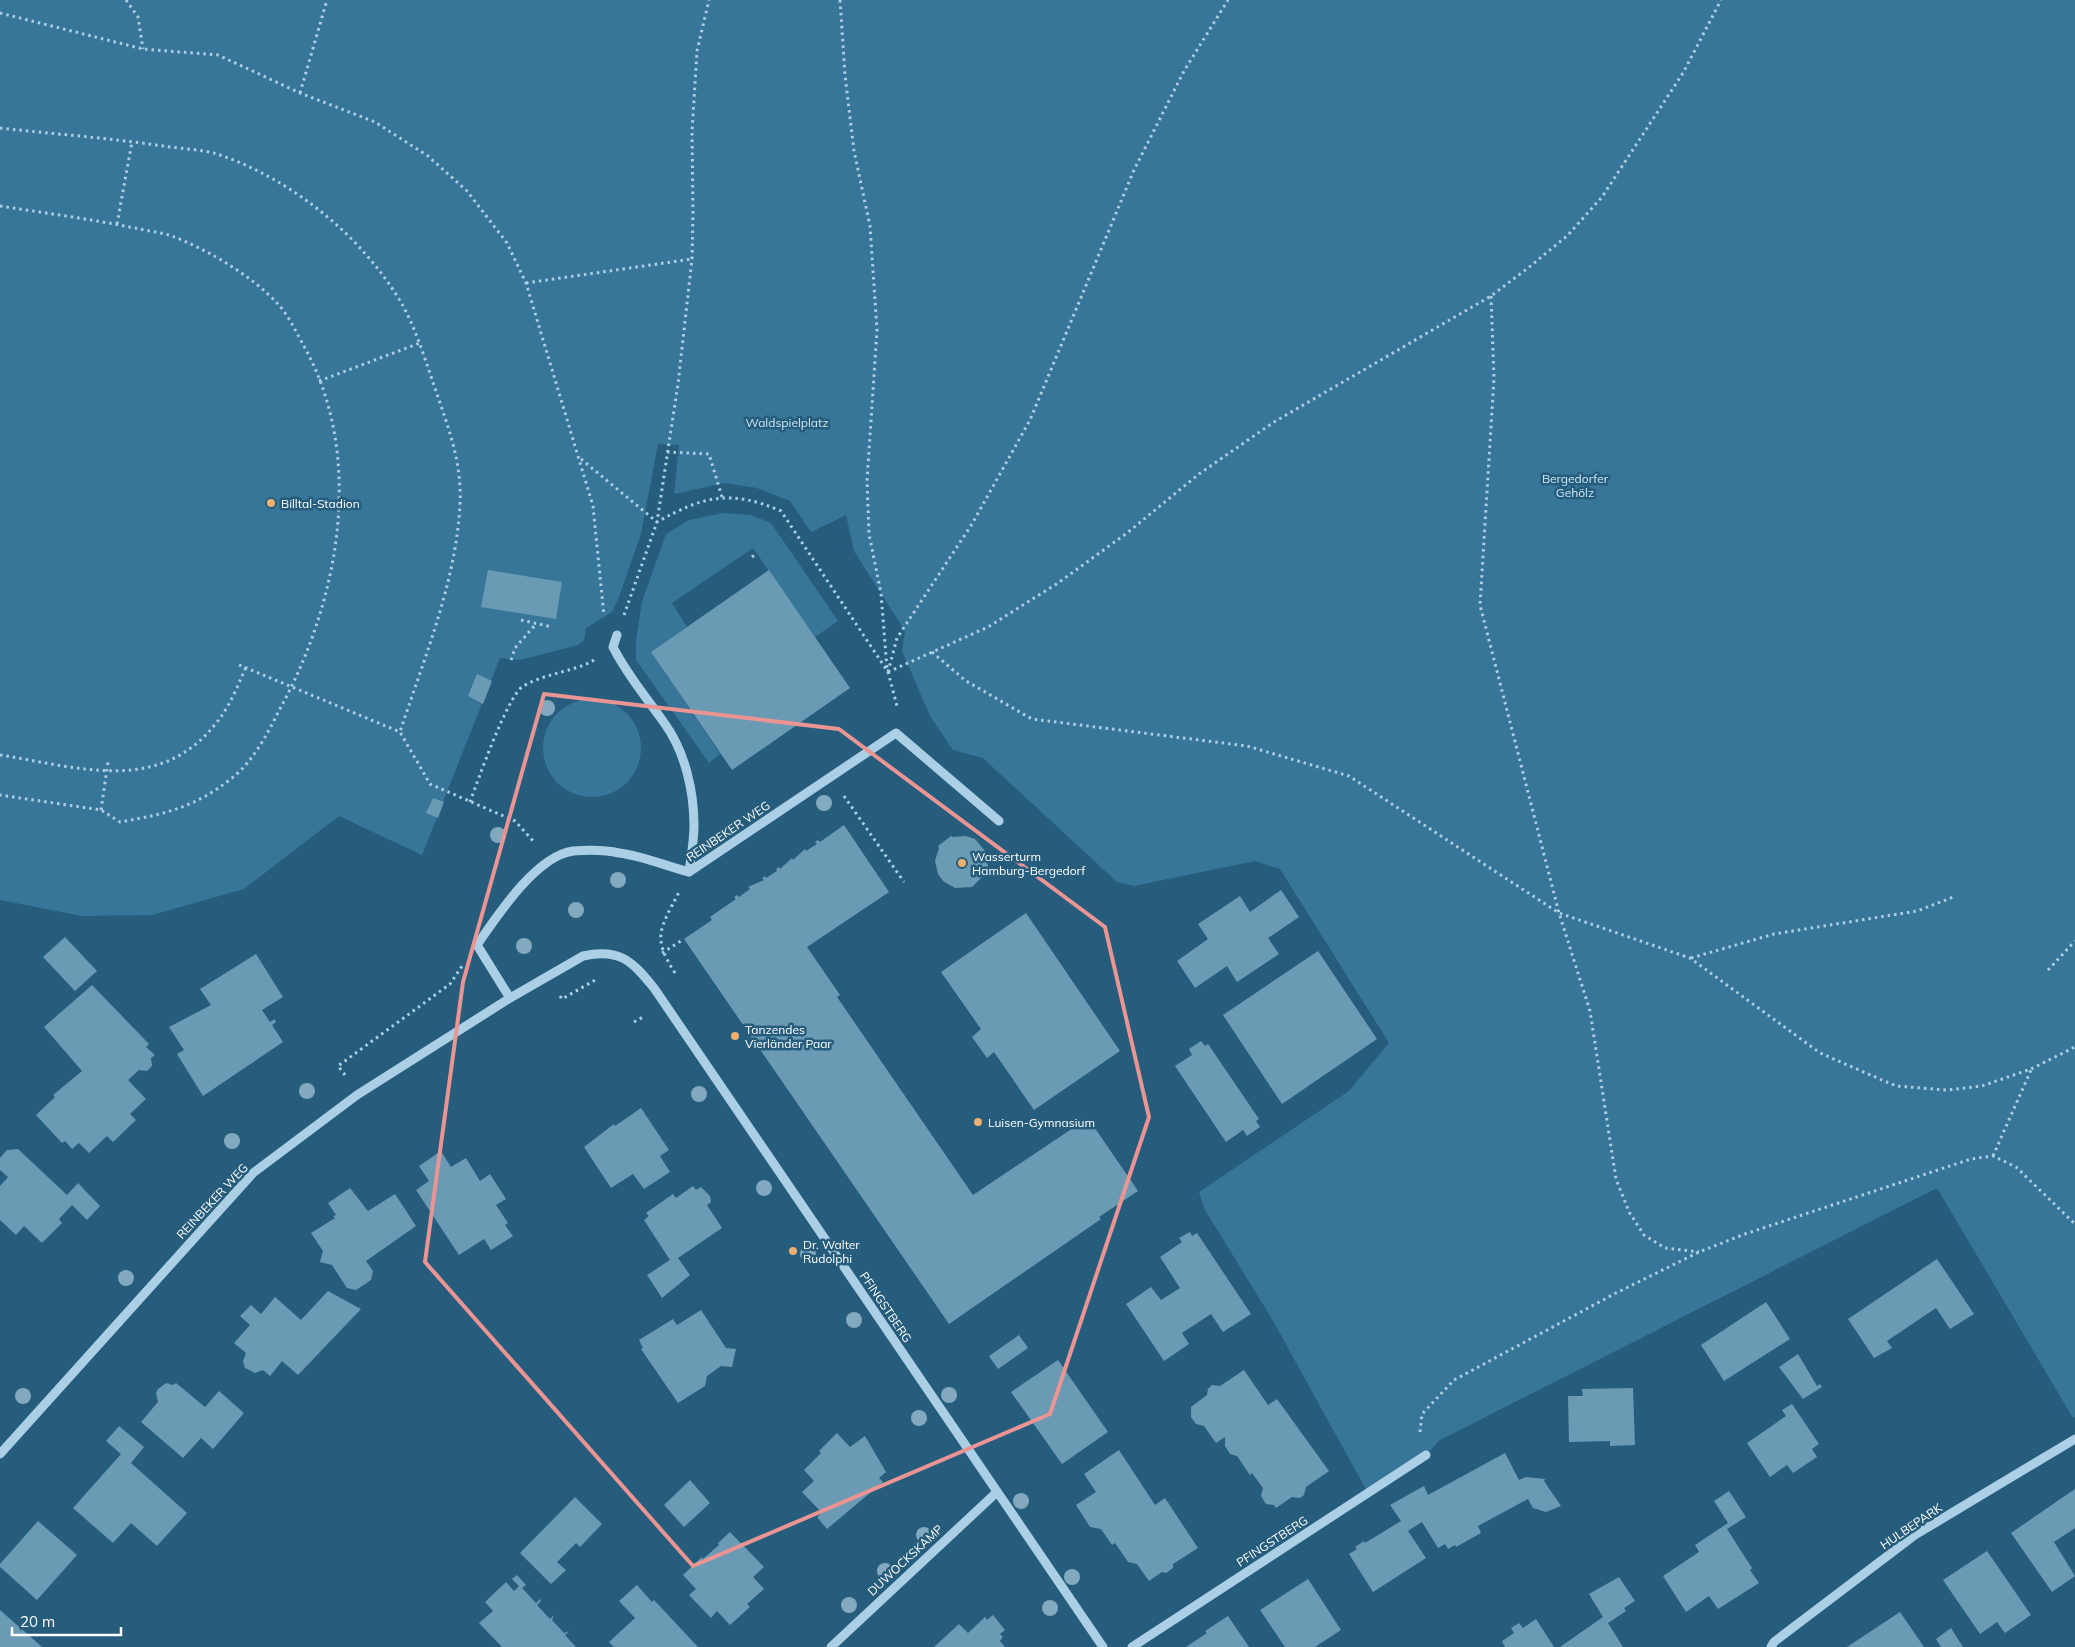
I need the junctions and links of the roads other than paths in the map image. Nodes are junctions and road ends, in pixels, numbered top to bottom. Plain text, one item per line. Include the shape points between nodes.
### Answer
1 (617, 635) road end
2 (999, 821) dead end
3 (689, 872) junction
4 (570, 962) joint
5 (510, 998) junction
6 (2075, 1439) edge
7 (0, 1454) edge
8 (1426, 1455) road end
9 (997, 1492) junction
10 (831, 1647) edge
11 (1103, 1647) edge
12 (1132, 1647) edge
13 (1771, 1647) edge

1 - 3 street via 613,647 623,667 666,724 680,750 688,778 694,826
2 - 3 street, REINBEKER WEG via 896,733
3 - 5 street, REINBEKER WEG via 619,852 572,852 550,861 496,916 477,945
4 - 5 street, REINBEKER WEG
4 - 9 street, PFINGSTBERG via 595,954 616,954 636,966 654,988
5 - 7 street, REINBEKER WEG via 357,1095 253,1173
6 - 13 street, HULBEPARK via 1915,1535
8 - 12 street, PFINGSTBERG
9 - 10 street, DUWOCKSKAMP
9 - 11 street, PFINGSTBERG

